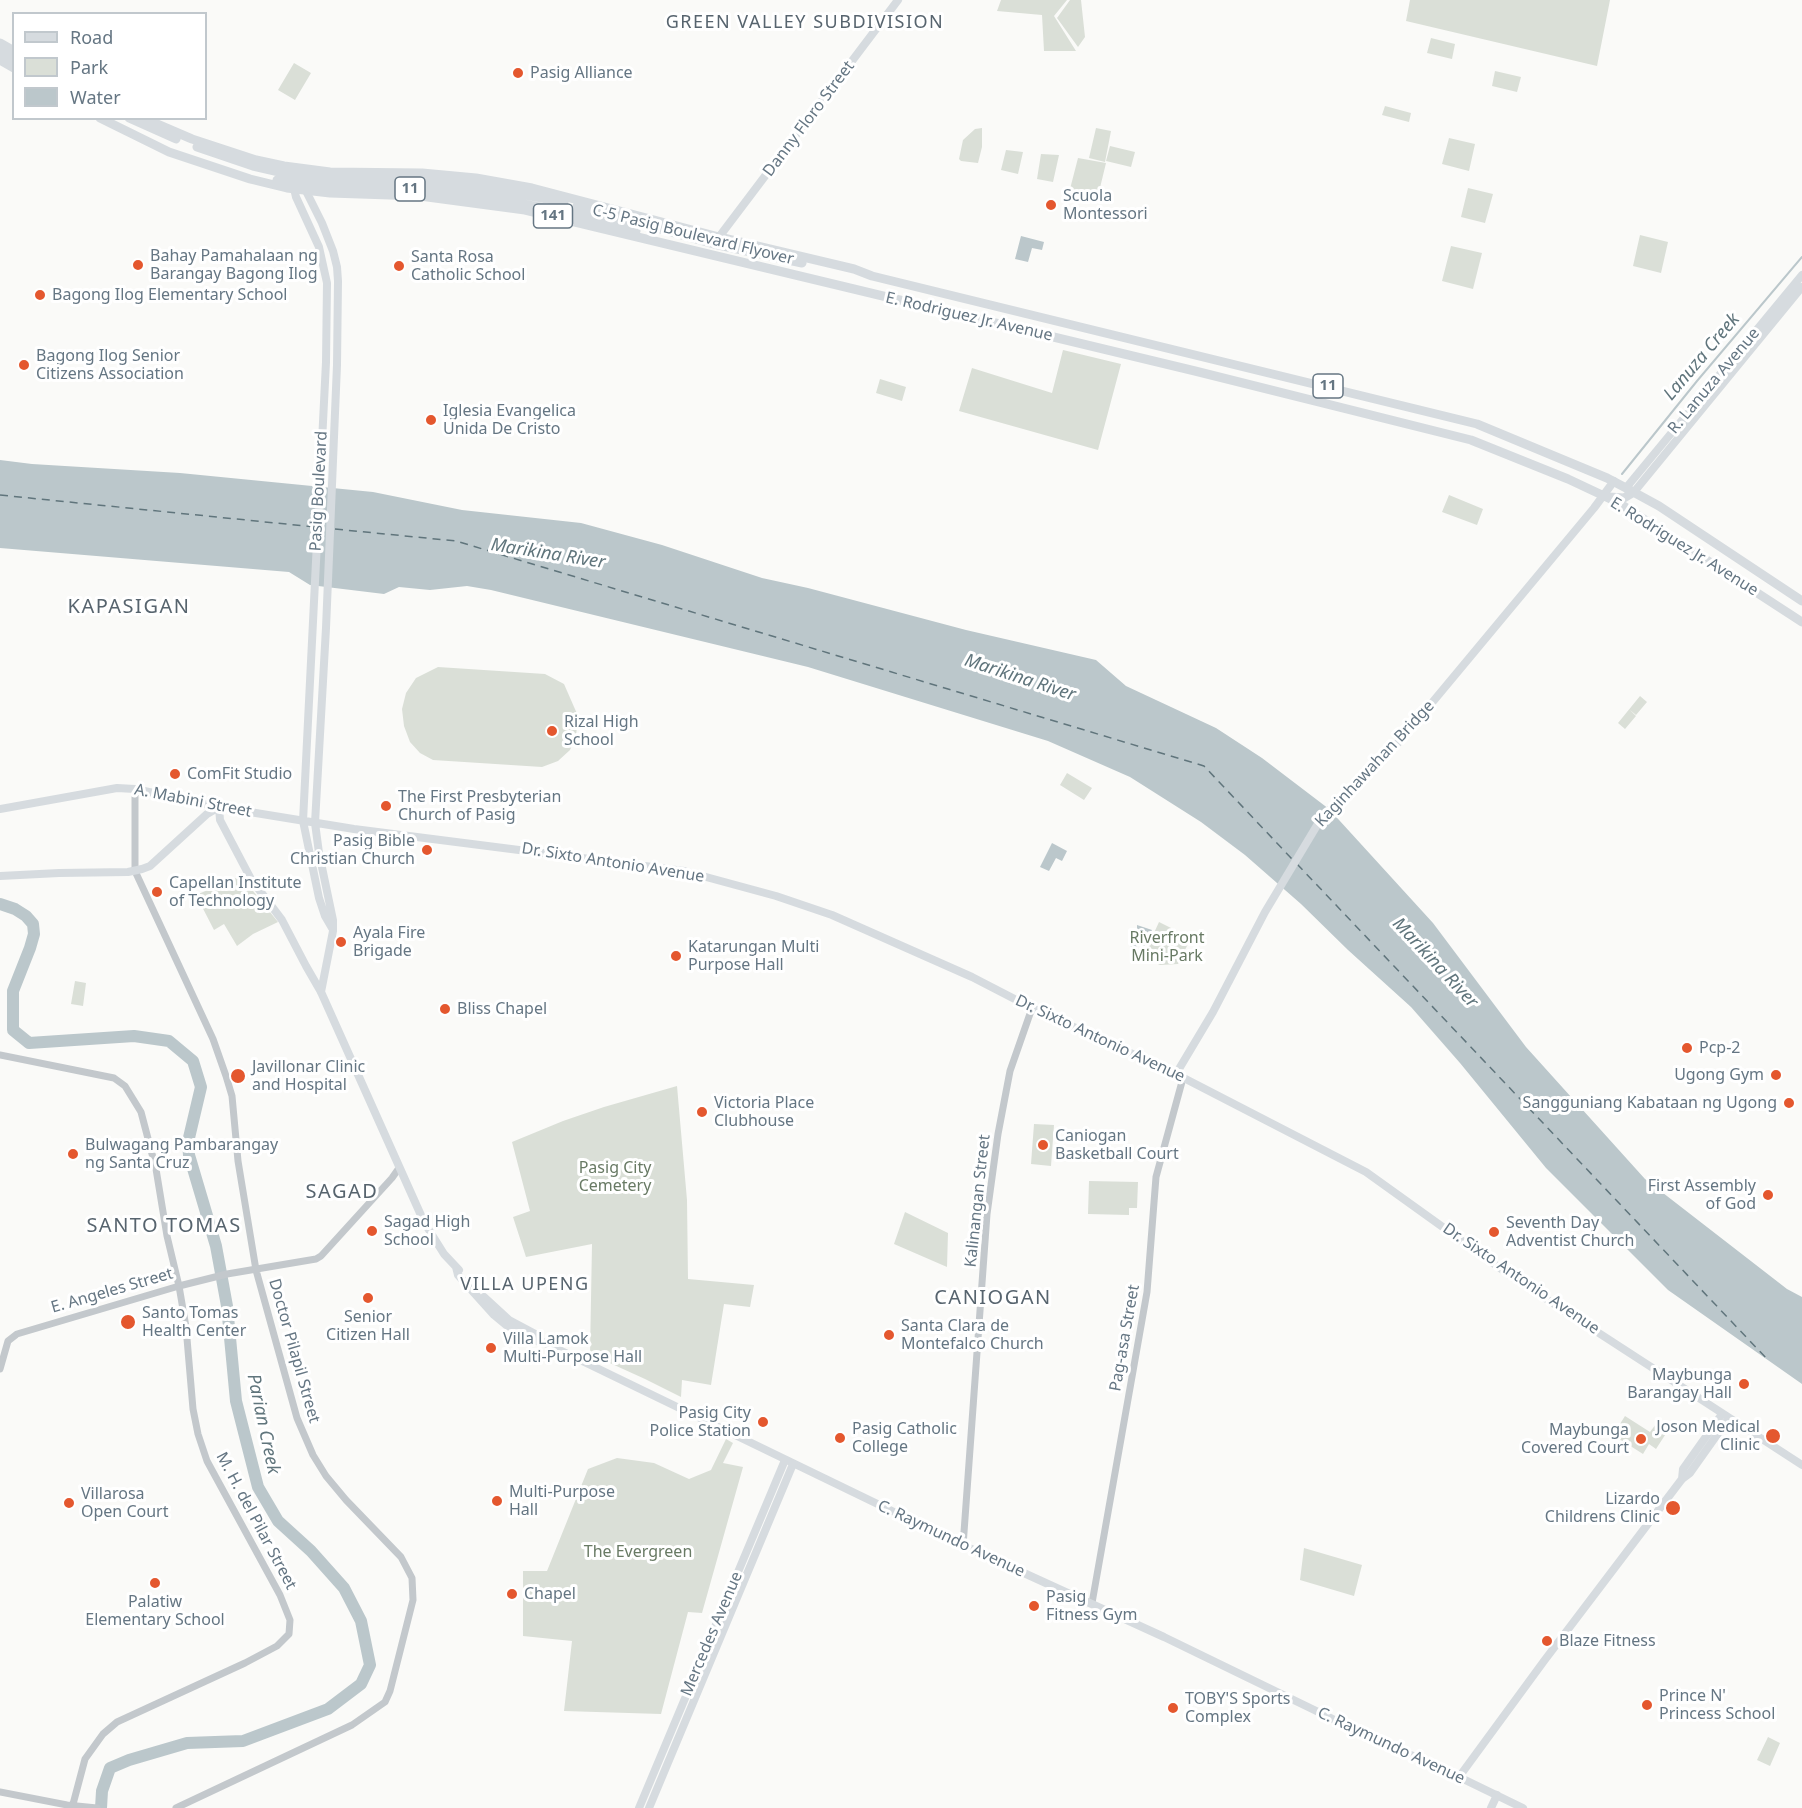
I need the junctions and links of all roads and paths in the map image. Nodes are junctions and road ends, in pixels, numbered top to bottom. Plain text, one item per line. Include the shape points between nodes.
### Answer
1 (898, 0) edge
2 (104, 120) edge
3 (116, 120) edge
4 (133, 120) edge
5 (147, 120) edge
6 (178, 134) junction
7 (169, 152) junction
8 (294, 167) junction
9 (305, 169) junction
10 (388, 173) junction
11 (293, 189) junction
12 (306, 191) junction
13 (387, 195) junction
14 (715, 243) junction
15 (788, 275) junction
16 (1802, 275) edge
17 (872, 276) joint
18 (1802, 287) edge
19 (1614, 481) junction
20 (1628, 493) junction
21 (1604, 496) junction
22 (1629, 510) junction
23 (1802, 601) edge
24 (1802, 608) edge
25 (1799, 620) edge
26 (135, 789) junction
27 (219, 807) junction
28 (0, 809) edge
29 (303, 821) junction
30 (315, 822) junction
31 (135, 871) junction
32 (0, 876) edge
33 (333, 931) junction
34 (321, 992) junction
35 (1032, 1008) junction
36 (0, 1055) edge
37 (1180, 1076) junction
38 (399, 1168) junction
39 (256, 1270) junction
40 (179, 1286) junction
41 (0, 1369) edge
42 (1725, 1416) junction
43 (789, 1462) junction
44 (1802, 1465) edge
45 (963, 1546) junction
46 (1092, 1603) junction
47 (1459, 1777) junction
48 (0, 1792) edge
49 (1497, 1795) junction
50 (1509, 1805) edge
51 (72, 1807) edge
52 (97, 1808) edge
53 (176, 1808) edge
54 (639, 1808) edge
55 (649, 1808) edge
56 (1491, 1808) edge
57 (1523, 1808) edge

1 - 14 main road, Danny Floro Street
2 - 7 main road, E. Rodriguez Jr. Avenue / 141
3 - 14 main road, C-5 Pasig Boulevard Flyover / 11 via 154,139 252,175 330,187 473,194 589,217 652,235
4 - 14 main road, C-5 Pasig Boulevard Flyover / 11 via 213,153 288,174 475,186 559,201
5 - 6 main road, 141
6 - 7 main road
6 - 8 main road, 141 via 256,160
7 - 11 main road, E. Rodriguez Jr. Avenue / 141
8 - 9 main road, 141
8 - 11 main road, Pasig Boulevard
9 - 10 main road, 141
9 - 12 main road, Pasig Boulevard
10 - 13 main road
10 - 14 main road, 141 via 476,178 532,188
11 - 12 main road, E. Rodriguez Jr. Avenue / 141
11 - 29 main road, Pasig Boulevard via 326,272 326,362
12 - 13 main road, E. Rodriguez Jr. Avenue / 141
12 - 30 main road, Pasig Boulevard via 338,267 338,364
13 - 15 main road, E. Rodriguez Jr. Avenue / 141 via 462,200 525,210
14 - 15 main road, C-5 Pasig Boulevard Flyover / 11
14 - 17 main road, C-5 Pasig Boulevard Flyover / 11
15 - 21 main road, E. Rodriguez Jr. Avenue / 11 via 1470,440
16 - 20 main road, R. Lanuza Avenue
17 - 19 main road, E. Rodriguez Jr. Avenue / 11 via 1478,424
18 - 20 main road, R. Lanuza Avenue
19 - 20 main road, E. Rodriguez Jr. Avenue / 11
19 - 21 main road, Kaginhawahan Bridge
20 - 21 main road
20 - 22 main road
20 - 23 main road, E. Rodriguez Jr. Avenue / 11 via 1659,506
21 - 22 main road, E. Rodriguez Jr. Avenue / 11
21 - 37 main road, Kaginhawahan Bridge via 1401,740 1319,822 1265,912
22 - 25 main road, E. Rodriguez Jr. Avenue / 11
24 - 25 main road
26 - 27 main road, A. Mabini Street
26 - 28 main road, A. Mabini Street via 117,788
26 - 31 street, Doctor Pilapil Street
27 - 29 main road, A. Mabini Street
27 - 31 main road via 150,866
27 - 34 main road, C. Raymundo Avenue via 220,820 251,879 282,920
29 - 30 main road, A. Mabini Street
29 - 33 main road, Pasig Boulevard via 319,898
30 - 33 main road, Pasig Boulevard
30 - 35 main road, Dr. Sixto Antonio Avenue via 688,871 841,918
31 - 32 main road
31 - 39 street, Doctor Pilapil Street via 213,1039 226,1076
33 - 34 main road, Pasig Boulevard
34 - 38 main road, C. Raymundo Avenue
35 - 37 main road, Dr. Sixto Antonio Avenue
35 - 45 street, Kalinangan Street via 1010,1071 987,1214
36 - 40 street, M. H. del Pilar Street via 99,1074 125,1086 145,1125
37 - 42 main road, Dr. Sixto Antonio Avenue via 1366,1172 1511,1276
37 - 46 street, Pag-asa Street via 1156,1177 1147,1292
38 - 39 street, E. Angeles Street via 321,1256
38 - 43 main road, C. Raymundo Avenue via 432,1235 456,1268 509,1320 541,1337 543,1342
39 - 40 street, E. Angeles Street
39 - 53 street, Doctor Pilapil Street via 297,1418 313,1455 346,1500 401,1557 412,1578 413,1600 385,1702 352,1725
40 - 41 street, E. Angeles Street via 12,1336
40 - 51 street, M. H. del Pilar Street via 198,1434 207,1461 284,1604 290,1631 282,1642 261,1655 114,1725 85,1759
42 - 44 main road, Dr. Sixto Antonio Avenue
42 - 47 main road
43 - 45 main road, C. Raymundo Avenue
43 - 54 main road, Mercedes Avenue
43 - 55 main road, Mercedes Avenue
45 - 46 main road, C. Raymundo Avenue
46 - 47 main road, C. Raymundo Avenue
47 - 49 main road, C. Raymundo Avenue
48 - 51 street
49 - 50 main road, C. Raymundo Avenue
49 - 56 main road
50 - 57 main road, C. Raymundo Avenue
51 - 52 street

